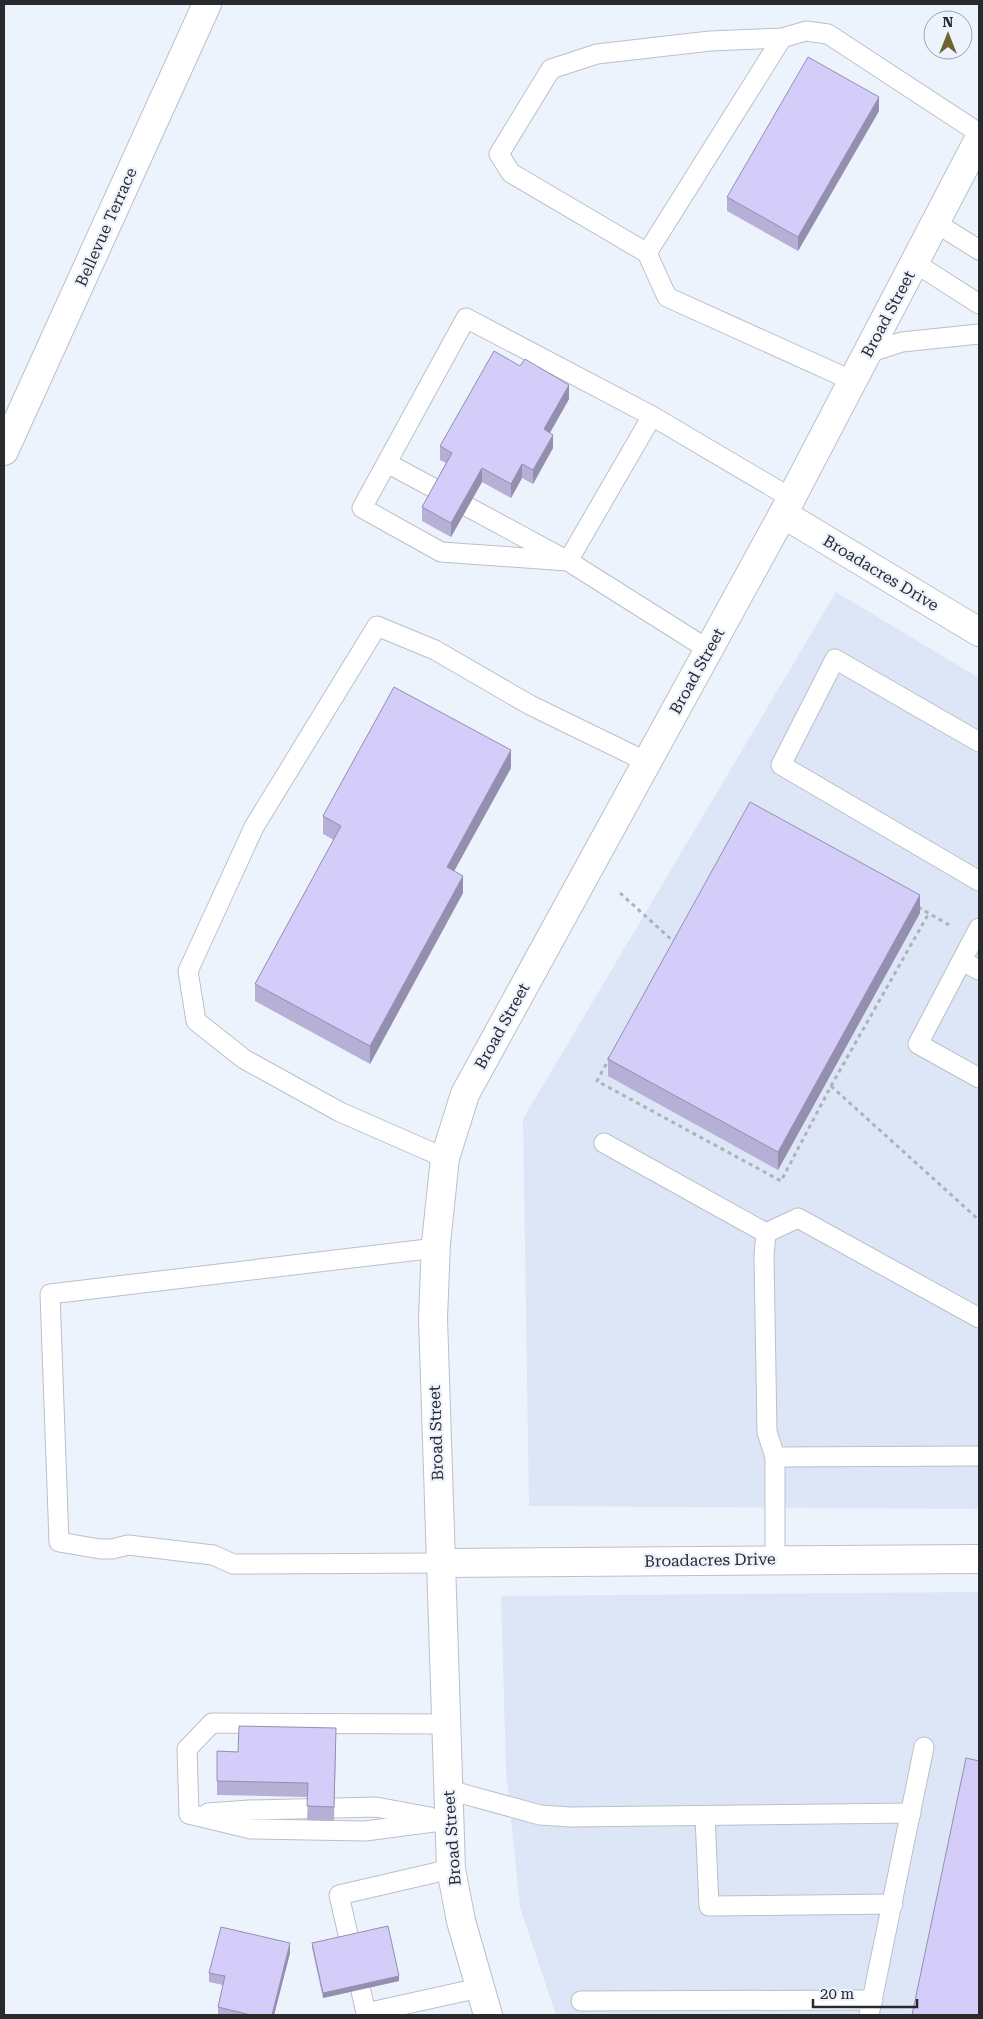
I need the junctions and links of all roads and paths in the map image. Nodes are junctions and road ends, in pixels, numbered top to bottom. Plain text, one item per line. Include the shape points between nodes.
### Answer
1 (208, 4) edge
2 (782, 38) junction
3 (979, 132) edge
4 (979, 139) edge
5 (936, 223) junction
6 (979, 250) edge
7 (647, 253) junction
8 (915, 263) junction
9 (979, 304) edge
10 (979, 334) edge
11 (868, 353) junction
12 (853, 381) junction
13 (652, 416) junction
14 (4, 451) edge
15 (387, 463) junction
16 (439, 492) edge
17 (787, 506) junction
18 (468, 507) edge
19 (568, 561) junction
20 (979, 632) edge
21 (709, 650) junction
22 (979, 742) edge
23 (647, 762) junction
24 (979, 881) edge
25 (620, 893) dead end
26 (912, 904) edge
27 (929, 914) junction
28 (977, 933) edge
29 (679, 934) edge
30 (674, 942) junction
31 (669, 951) edge
32 (962, 960) junction
33 (979, 970) edge
34 (611, 1055) edge
35 (979, 1078) edge
36 (831, 1086) junction
37 (604, 1143) dead end
38 (445, 1158) junction
39 (979, 1220) edge
40 (766, 1233) junction
41 (436, 1248) junction
42 (979, 1318) edge
43 (979, 1456) edge
44 (775, 1457) junction
45 (775, 1559) junction
46 (979, 1559) edge
47 (440, 1563) junction
48 (445, 1724) junction
49 (924, 1747) dead end
50 (449, 1790) junction
51 (911, 1813) junction
52 (704, 1817) junction
53 (449, 1820) junction
54 (451, 1869) junction
55 (893, 1904) junction
56 (479, 1988) junction
57 (581, 2001) dead end
58 (871, 2008) edge
59 (652, 2009) edge
60 (366, 2014) edge
61 (488, 2015) edge

1 - 14 main road, Bellevue Terrace
2 - 3 lane via 806,31 828,34
2 - 7 lane
2 - 7 lane via 710,41 596,54 551,70 499,154 511,173
4 - 5 main road, Broad Street
5 - 6 lane
5 - 8 main road, Broad Street
7 - 12 lane via 667,297
8 - 9 lane
8 - 11 main road, Broad Street
10 - 11 lane via 902,342
11 - 12 main road, Broad Street
12 - 17 main road, Broad Street
13 - 15 lane via 466,318
13 - 17 lane
13 - 19 lane
15 - 16 lane
15 - 19 lane via 362,508 441,552
17 - 20 main road, Broadacres Drive
17 - 21 main road, Broad Street
18 - 19 lane
19 - 21 lane
21 - 23 main road, Broad Street
22 - 24 lane via 835,659 781,765
23 - 38 main road, Broad Street via 465,1094
23 - 38 lane via 530,705 434,650 378,626 254,828 188,971 196,1021 244,1059 340,1112
25 - 30 path
26 - 27 path
27 - 28 path
27 - 36 path
28 - 32 lane
29 - 30 path
30 - 31 path
32 - 33 lane
32 - 35 lane via 918,1044
34 - 36 path via 596,1081 781,1181
36 - 39 path
37 - 40 lane
38 - 41 main road, Broad Street
40 - 42 lane via 798,1218
40 - 44 lane via 767,1432
41 - 47 main road, Broad Street via 433,1318
41 - 47 lane via 50,1294 59,1542 100,1549 128,1545 213,1554 233,1564
43 - 44 lane
44 - 45 lane
45 - 46 main road, Broadacres Drive
45 - 47 main road, Broadacres Drive
47 - 48 main road, Broad Street
48 - 50 main road, Broad Street
48 - 53 lane via 212,1722 187,1749 189,1814 376,1807
49 - 51 lane
50 - 52 lane via 540,1816
50 - 53 main road, Broad Street
51 - 52 lane
51 - 55 lane
52 - 55 lane via 709,1906
53 - 54 main road, Broad Street
54 - 56 main road, Broad Street
54 - 60 lane via 339,1895
55 - 58 lane
56 - 60 lane
56 - 61 main road, Broad Street
57 - 59 lane
58 - 59 lane

